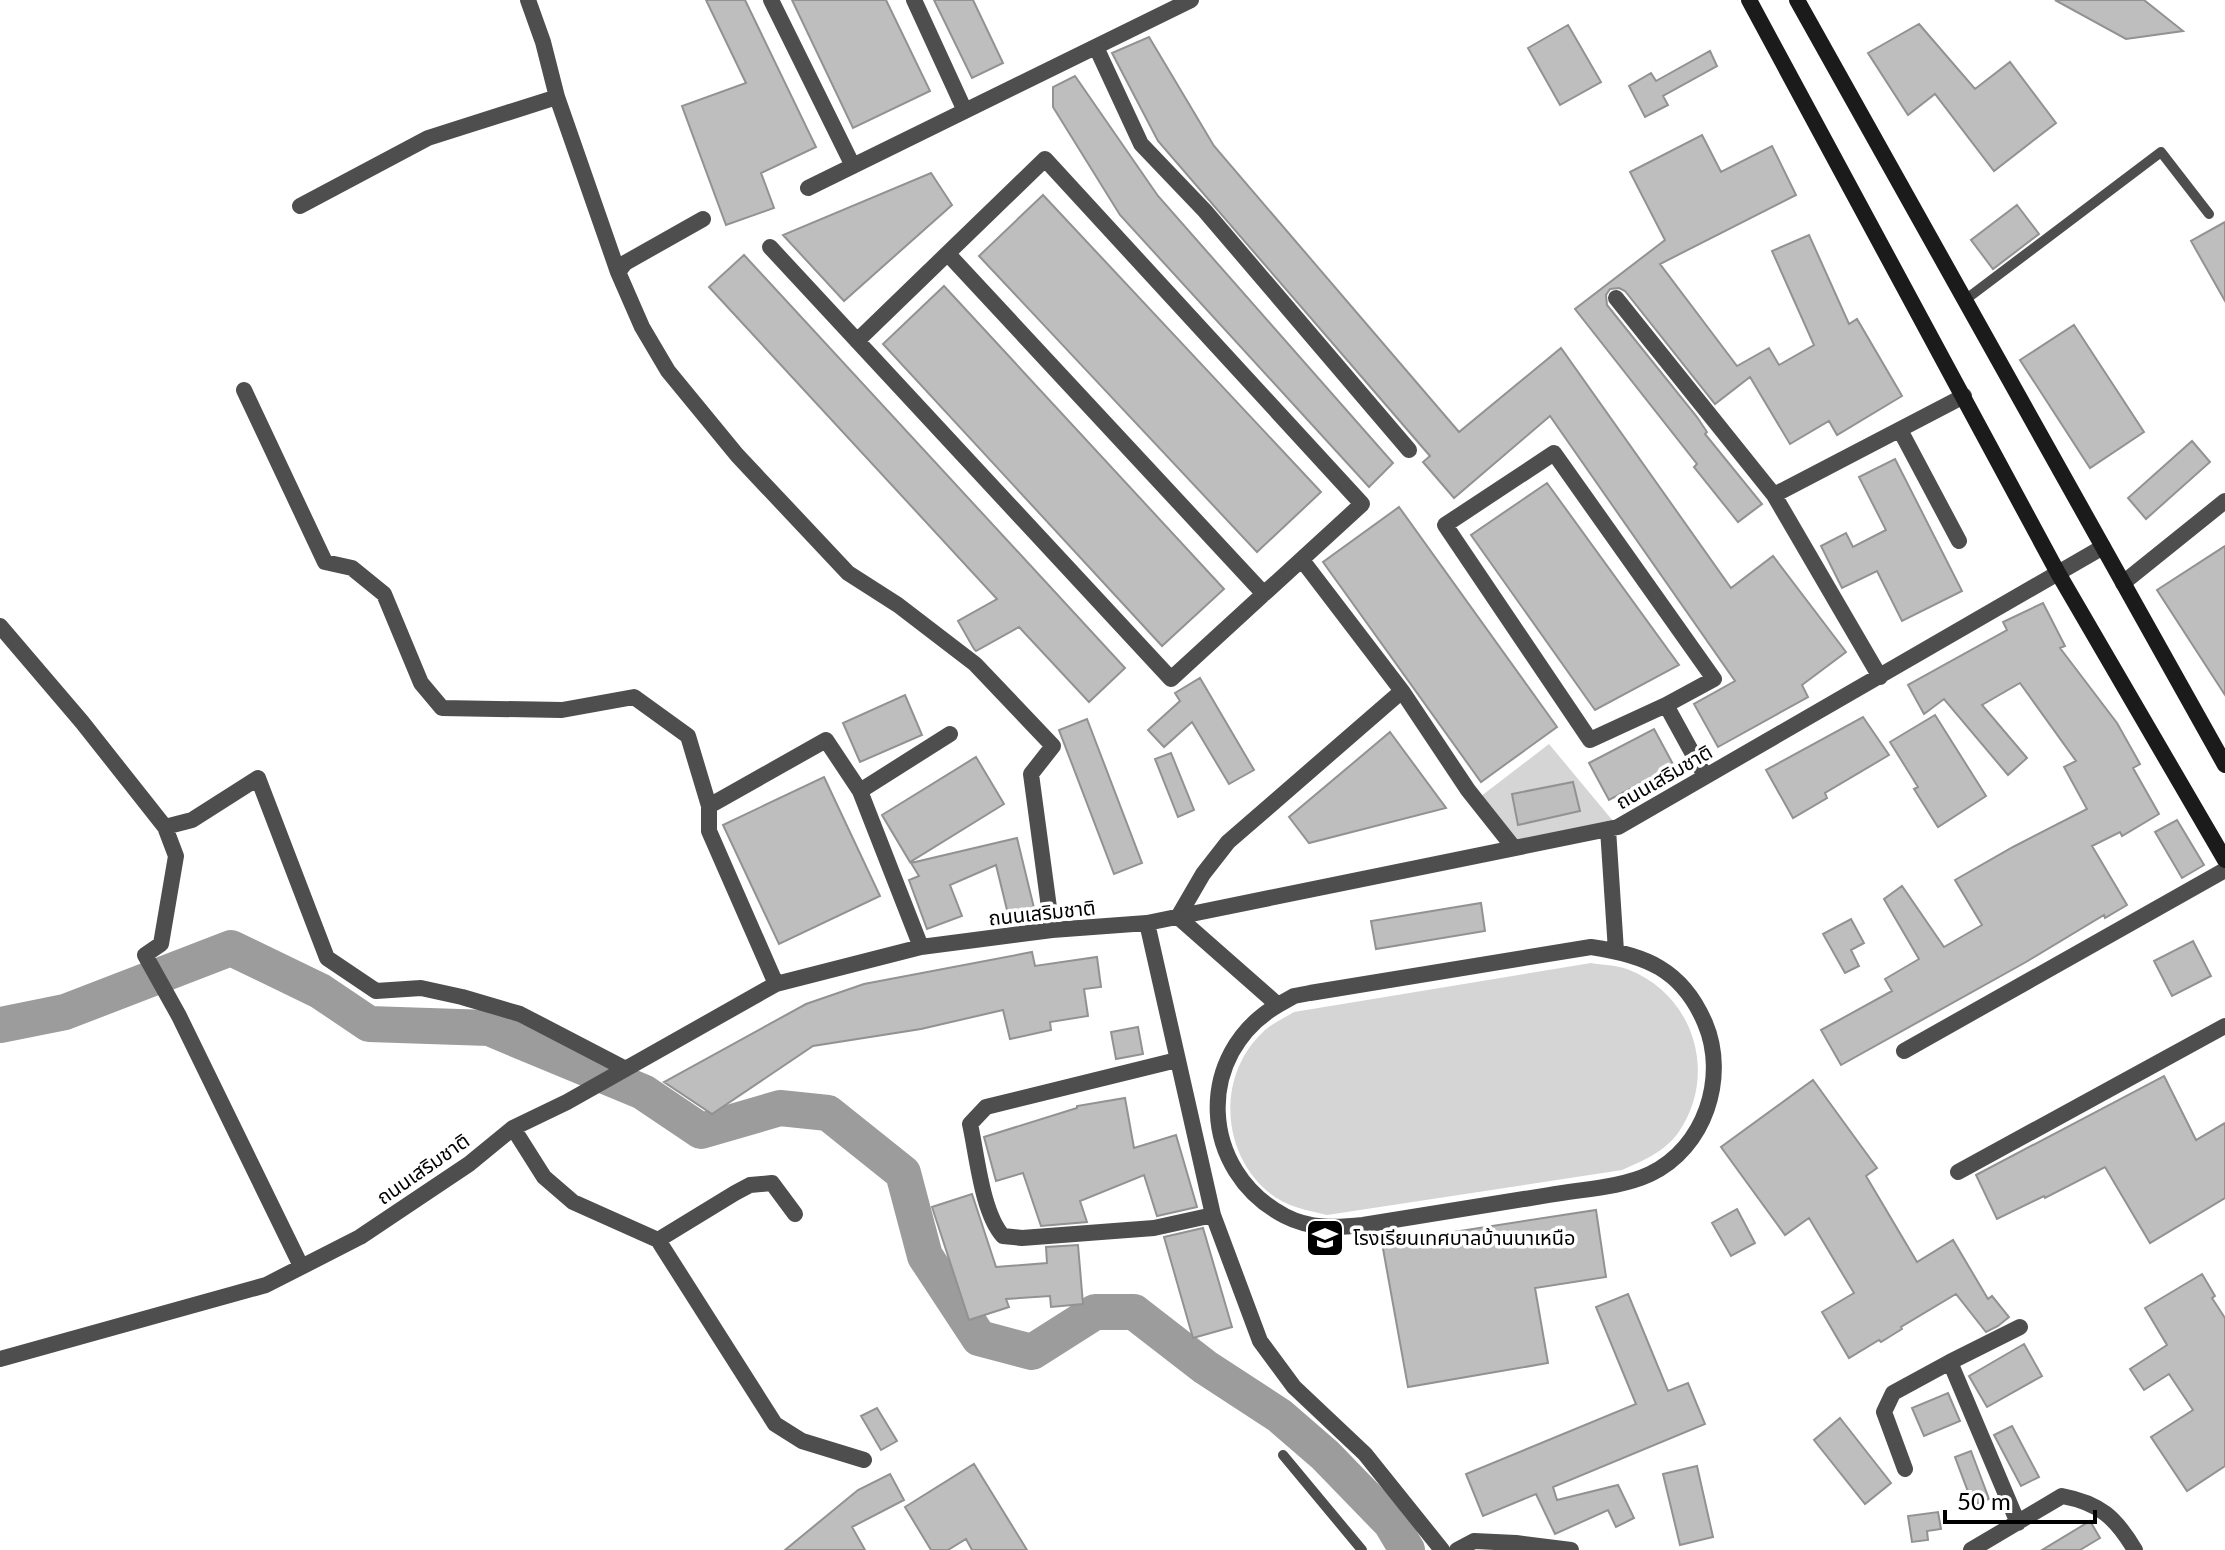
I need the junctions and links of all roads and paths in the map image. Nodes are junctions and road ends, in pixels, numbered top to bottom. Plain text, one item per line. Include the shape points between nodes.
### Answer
1 (528, 0) edge
2 (771, 0) edge
3 (914, 0) edge
4 (1191, 0) edge
5 (1749, 0) edge
6 (1797, 0) edge
7 (1096, 47) junction
8 (557, 97) junction
9 (965, 111) junction
10 (853, 166) junction
11 (808, 188) dead end
12 (300, 206) dead end
13 (2209, 214) dead end
14 (703, 219) dead end
15 (770, 247) dead end
16 (948, 254) junction
17 (618, 272) junction
18 (1616, 298) dead end
19 (1965, 300) junction
20 (857, 341) junction
21 (244, 390) dead end
22 (1964, 396) junction
23 (1900, 430) junction
24 (1409, 450) dead end
25 (1774, 495) junction
26 (2225, 501) edge
27 (1959, 541) dead end
28 (2103, 547) junction
29 (1302, 560) junction
30 (2058, 573) junction
31 (2123, 583) junction
32 (1264, 594) junction
33 (3, 634) edge
34 (1880, 677) junction
35 (1402, 691) junction
36 (1666, 705) junction
37 (950, 734) dead end
38 (2225, 765) edge
39 (1705, 776) junction
40 (860, 791) junction
41 (709, 806) junction
42 (165, 827) junction
43 (1608, 829) junction
44 (1514, 848) junction
45 (2225, 860) edge
46 (2225, 870) edge
47 (1178, 917) junction
48 (1147, 923) junction
49 (1052, 930) junction
50 (921, 947) junction
51 (1616, 951) junction
52 (776, 984) junction
53 (1278, 1005) junction
54 (2225, 1026) edge
55 (1904, 1051) dead end
56 (1177, 1060) junction
57 (624, 1068) junction
58 (513, 1128) junction
59 (1958, 1172) dead end
60 (795, 1214) dead end
61 (1213, 1215) junction
62 (658, 1240) junction
63 (301, 1266) junction
64 (2020, 1327) dead end
65 (0, 1359) edge
66 (1950, 1362) junction
67 (1283, 1455) dead end
68 (864, 1460) dead end
69 (1905, 1469) dead end
70 (2018, 1523) junction
71 (1362, 1550) edge
72 (1442, 1550) edge
73 (1457, 1550) edge
74 (1571, 1550) edge
75 (1971, 1550) edge
76 (2135, 1550) edge

1 - 8 street
2 - 10 street
3 - 9 street
4 - 7 street
5 - 22 main road
6 - 19 main road
7 - 9 street
7 - 24 street via 1141,144 1205,211
8 - 12 street via 428,138
8 - 17 street
9 - 10 street
10 - 11 street
13 - 19 lane via 2161,152
14 - 17 street
15 - 20 street
16 - 20 street
16 - 29 street via 1045,159 1362,504
16 - 32 street
17 - 49 street via 668,371 737,455 848,573 975,664 1053,746 1031,774
18 - 25 street
19 - 28 main road
20 - 32 street via 1171,679
21 - 41 street via 325,562 352,568 384,594 421,683 442,708 562,710 634,697 688,736
22 - 23 street
22 - 30 main road
23 - 25 street
23 - 27 street
25 - 34 street
26 - 31 street
28 - 30 street, ถนนเสริมชาติ
28 - 31 main road
29 - 32 street
29 - 35 street
30 - 34 street, ถนนเสริมชาติ
30 - 45 main road
31 - 38 main road
33 - 42 street
34 - 39 street, ถนนเสริมชาติ
35 - 44 street
35 - 47 street via 1228,842
36 - 36 street via 1590,740 1445,525 1554,453 1714,679
36 - 39 street
37 - 40 street
39 - 43 street, ถนนเสริมชาติ
40 - 41 street via 826,740
40 - 50 street
41 - 52 street via 709,831
42 - 57 street via 192,820 258,778 327,958 376,991 421,988 520,1014
42 - 63 street via 176,856 161,944 145,955
43 - 44 street, ถนนเสริมชาติ
43 - 51 street
44 - 47 street, ถนนเสริมชาติ
46 - 55 street
47 - 48 street, ถนนเสริมชาติ
47 - 53 street
48 - 49 street, ถนนเสริมชาติ
48 - 56 street
49 - 50 street, ถนนเสริมชาติ
50 - 52 street, ถนนเสริมชาติ
51 - 53 street via 1591,947 1559,952 1294,996
51 - 53 street via 1664,970 1692,998 1709,1033 1711,1092 1687,1144 1658,1170 1621,1182 1363,1225 1324,1227 1286,1216 1253,1193 1222,1142 1216,1104 1225,1063 1246,1029
52 - 57 street, ถนนเสริมชาติ
54 - 59 street
56 - 61 street
56 - 61 street via 986,1107 970,1124 983,1181 994,1226 1003,1236 1154,1228
57 - 58 street, ถนนเสริมชาติ
58 - 62 street via 544,1177 573,1202
58 - 63 street, ถนนเสริมชาติ via 360,1237
60 - 62 street via 772,1183 750,1185
61 - 72 street via 1260,1341 1294,1387 1365,1454
62 - 68 street via 775,1424 802,1441
63 - 65 street, ถนนเสริมชาติ via 266,1285
64 - 66 street
66 - 69 street via 1893,1393 1884,1412
66 - 70 street
67 - 71 lane
70 - 75 street
70 - 76 street via 2062,1496 2088,1501 2120,1524
73 - 74 street via 1474,1541

